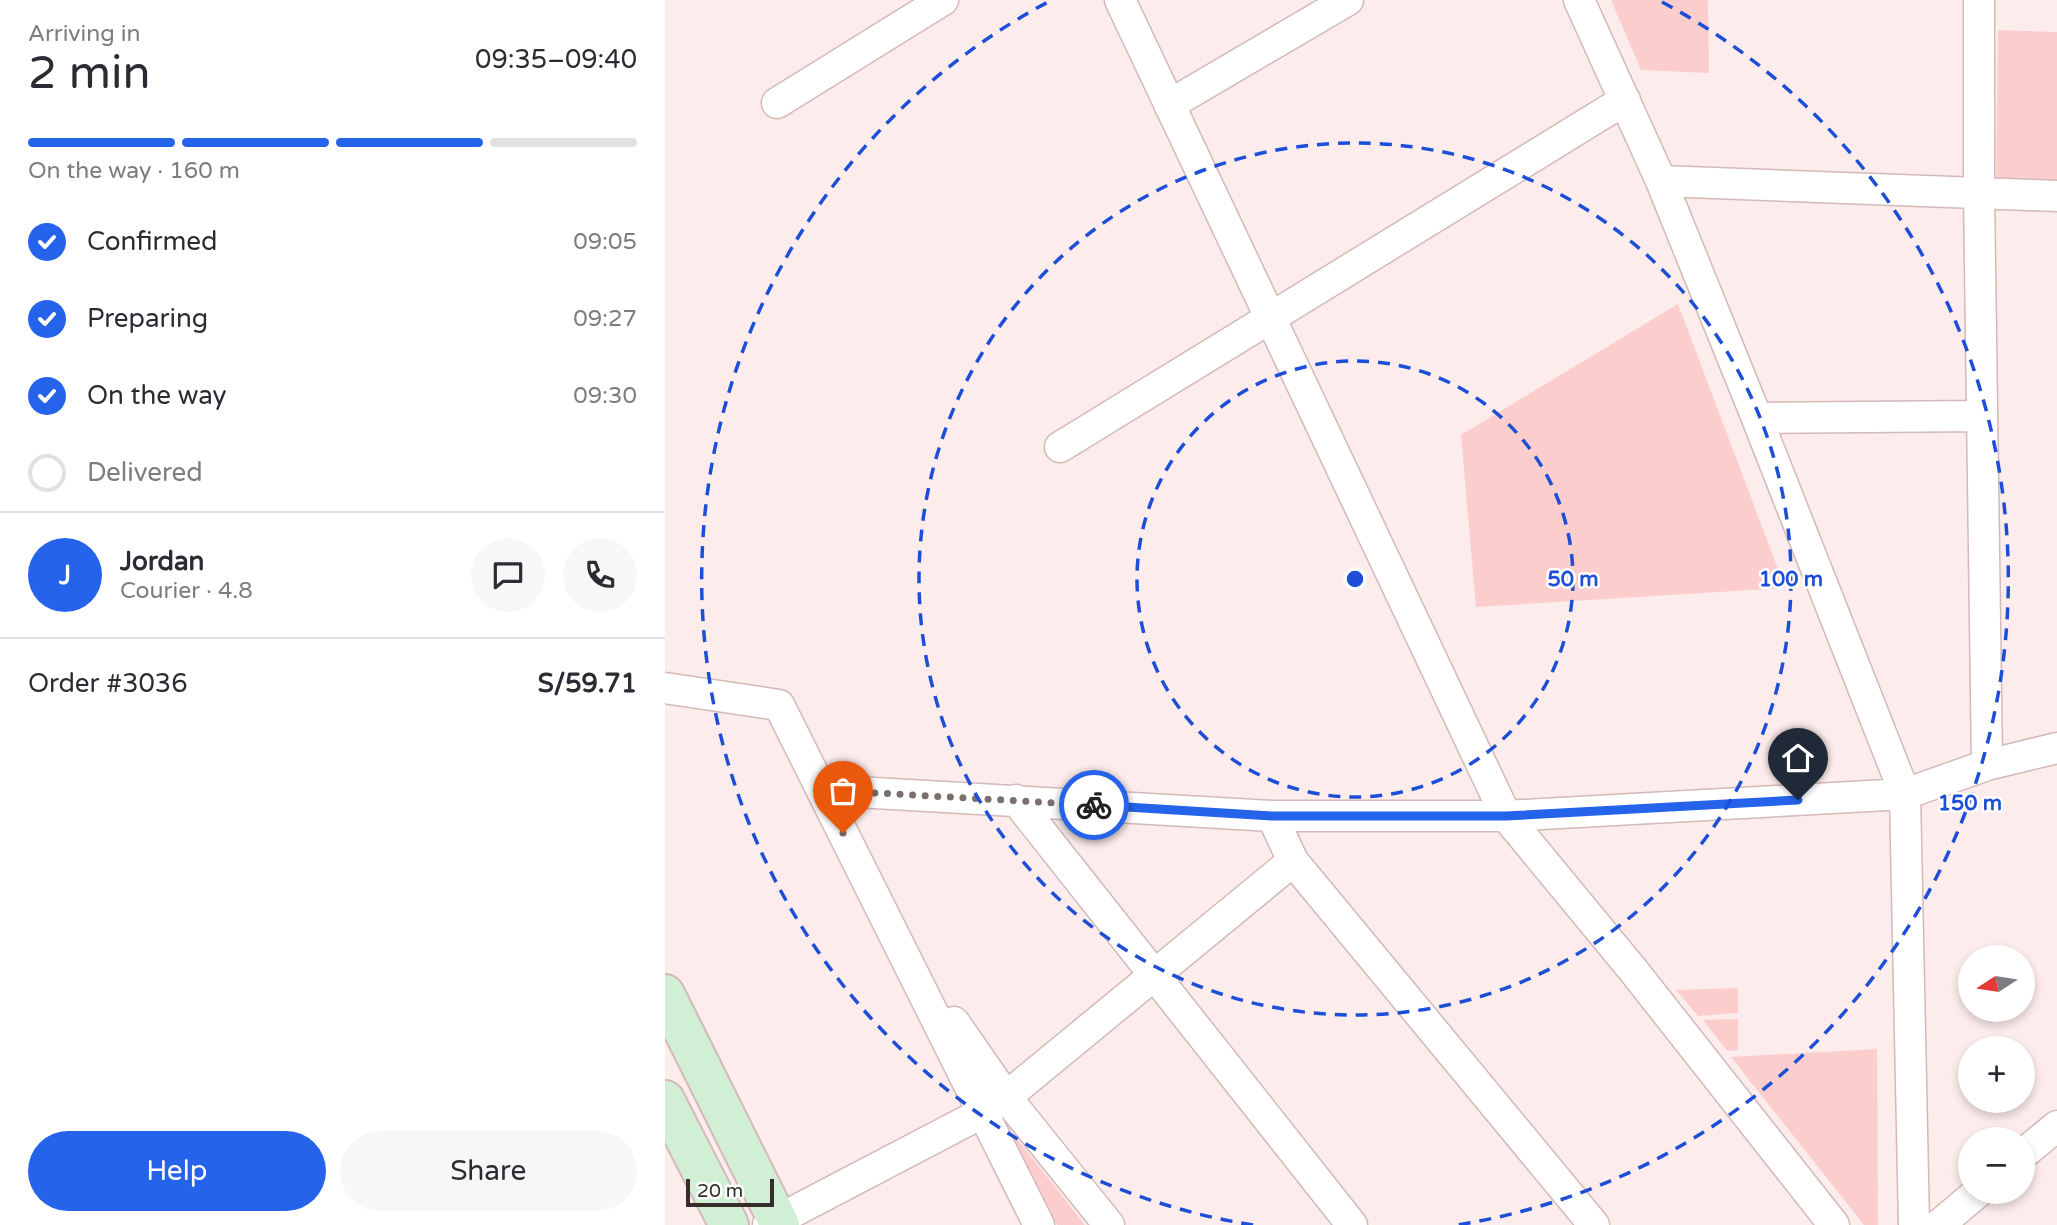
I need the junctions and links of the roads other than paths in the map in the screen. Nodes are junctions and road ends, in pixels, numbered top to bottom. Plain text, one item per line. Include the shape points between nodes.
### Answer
1 (943, 0) edge
2 (1120, 0) edge
3 (1348, 0) edge
4 (1579, 0) edge
5 (1979, 0) edge
6 (1625, 100) junction
7 (777, 103) dead end
8 (1170, 105) junction
9 (1661, 181) junction
10 (1979, 193) junction
11 (2057, 196) edge
12 (1270, 318) junction
13 (1982, 416) junction
14 (1757, 418) junction
15 (1060, 446) dead end
16 (665, 688) edge
17 (2057, 748) edge
18 (1987, 765) junction
19 (822, 790) junction
20 (1905, 794) junction
21 (1016, 800) junction
22 (1272, 816) junction
23 (1506, 816) junction
24 (1293, 861) junction
25 (1153, 974) junction
26 (665, 994) edge
27 (665, 1100) edge
28 (994, 1105) junction
29 (2057, 1126) edge
30 (2035, 1144) edge
31 (1964, 1204) edge
32 (775, 1223) edge
33 (729, 1225) edge
34 (1038, 1225) edge
35 (1109, 1225) edge
36 (1352, 1225) edge
37 (1594, 1225) edge
38 (1835, 1225) edge
39 (1914, 1225) edge
40 (1939, 1225) edge

1 - 7 street
2 - 8 street
3 - 8 street
4 - 6 street
5 - 10 street
6 - 9 street
6 - 12 street
8 - 12 street
9 - 10 street
9 - 14 street
10 - 11 street
10 - 13 street
12 - 15 street
12 - 23 street
13 - 14 street
13 - 18 street
14 - 20 street
16 - 19 street via 779,705
17 - 18 street
18 - 20 street
19 - 21 street
19 - 28 street via 897,941
20 - 23 street
20 - 39 street
21 - 22 street
21 - 25 street
22 - 23 street
22 - 24 street
23 - 38 street
24 - 25 street
24 - 37 street
25 - 28 street
25 - 36 street
26 - 32 street
27 - 33 street
28 - 32 street
28 - 34 street
28 - 35 street
29 - 30 street
31 - 40 street

